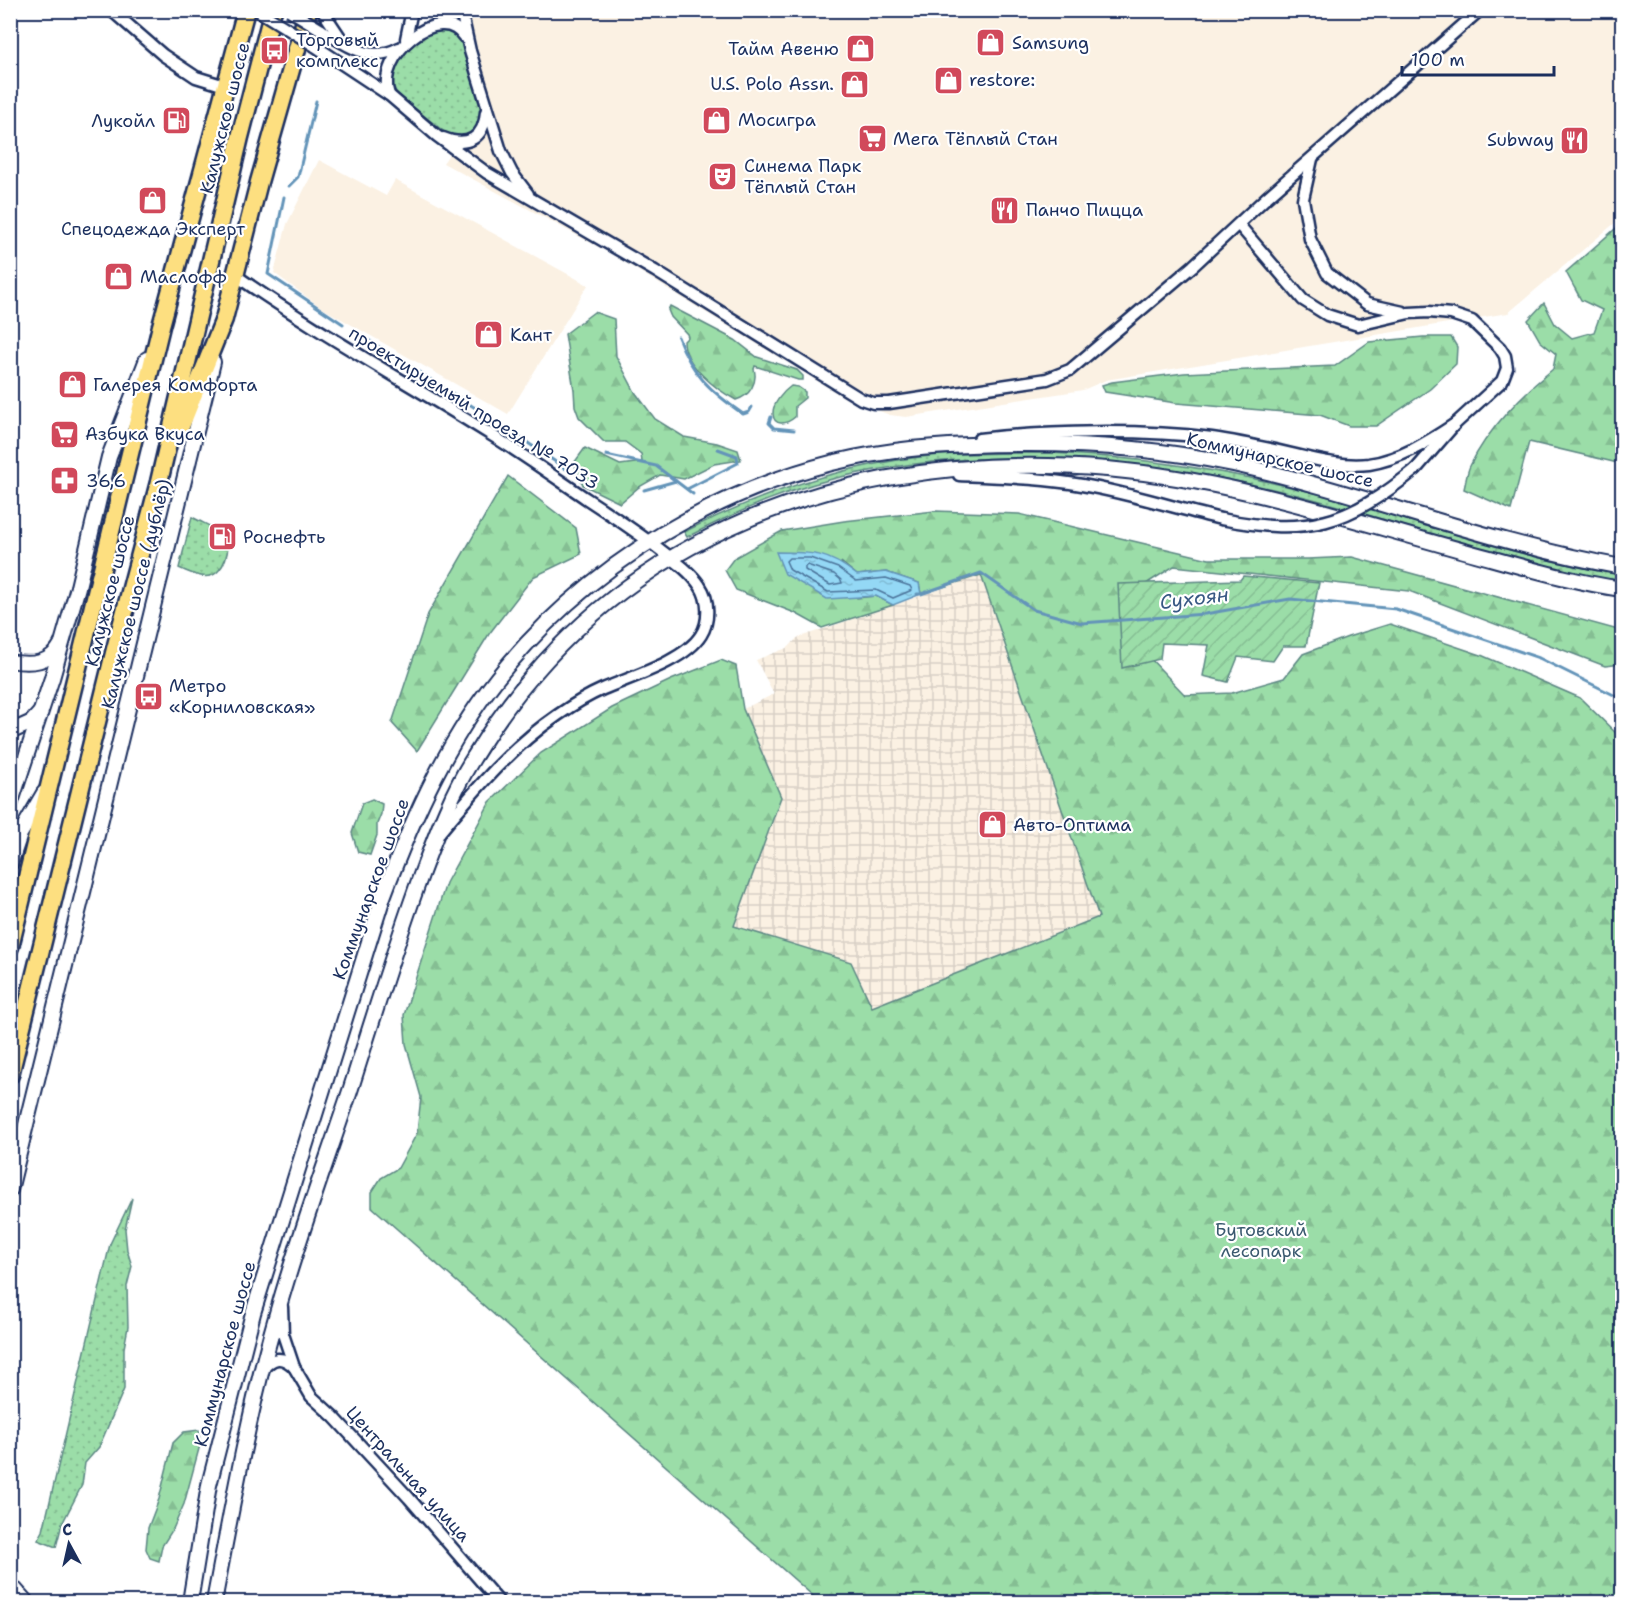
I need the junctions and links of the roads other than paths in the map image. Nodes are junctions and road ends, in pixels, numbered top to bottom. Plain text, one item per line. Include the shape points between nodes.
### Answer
1 (111, 10) edge
2 (246, 10) edge
3 (257, 10) edge
4 (273, 10) edge
5 (289, 10) edge
6 (308, 10) edge
7 (412, 10) edge
8 (461, 10) edge
9 (1480, 10) edge
10 (323, 14) edge
11 (346, 44) junction
12 (402, 45) junction
13 (470, 51) junction
14 (225, 86) junction
15 (388, 95) junction
16 (487, 109) junction
17 (437, 136) junction
18 (1312, 159) junction
19 (532, 199) junction
20 (1239, 225) junction
21 (235, 275) junction
22 (1409, 314) junction
23 (224, 319) junction
24 (161, 326) junction
25 (1455, 424) junction
26 (910, 449) junction
27 (920, 474) junction
28 (159, 482) junction
29 (649, 542) junction
30 (671, 558) junction
31 (1623, 567) edge
32 (1623, 589) edge
33 (63, 640) junction
34 (10, 660) edge
35 (41, 711) junction
36 (10, 732) edge
37 (51, 781) junction
38 (12, 795) edge
39 (436, 837) junction
40 (10, 864) edge
41 (10, 947) edge
42 (10, 1075) edge
43 (10, 1190) edge
44 (281, 1297) junction
45 (294, 1367) junction
46 (262, 1370) junction
47 (10, 1584) edge
48 (26, 1602) edge
49 (190, 1602) edge
50 (214, 1602) edge
51 (499, 1602) edge

1 - 14 street via 163,55 196,77
2 - 14 highway, Калужское шоссе
3 - 15 street, bridge
4 - 28 highway, Калужское шоссе
5 - 11 street, bridge
6 - 21 highway, Калужское шоссе (дублёр)
7 - 12 street
8 - 13 street
9 - 18 street
10 - 11 street
11 - 12 street via 381,55
12 - 13 street via 426,25 447,21 457,26
12 - 15 street via 388,68
13 - 16 street
14 - 24 highway, Калужское шоссе
15 - 17 street
16 - 17 street via 478,136 460,142
16 - 19 street via 512,173
17 - 19 street via 487,173
18 - 20 street
18 - 22 street via 1303,199 1310,239 1327,273 1367,304
19 - 20 street via 832,382 873,403 904,402 1062,375
20 - 22 street via 1303,300 1327,315 1358,325
21 - 23 highway, Калужское шоссе (дублёр)
21 - 29 street, проектируемый проезд № 7033 via 493,436
22 - 25 street via 1461,316 1479,327 1505,356 1507,368 1502,381
23 - 28 highway
23 - 43 main road, Калужское шоссе (дублёр)
24 - 33 main road via 109,457
24 - 37 highway, Калужское шоссе
25 - 26 street via 1398,456 1369,464 1344,464 1209,438 1154,434 1000,437
25 - 27 street, bridge via 1416,470 1385,494 1336,519 1283,528 1221,519 1058,482
26 - 29 main road, Коммунарское шоссе via 850,459 765,484
26 - 31 main road, Коммунарское шоссе via 1053,444 1176,454 1314,484 1513,541
27 - 30 main road, Коммунарское шоссе via 854,484 795,501 727,528
27 - 32 main road, Коммунарское шоссе via 1053,467 1174,476 1308,506 1536,570
28 - 42 highway, Калужское шоссе
29 - 30 street, проектируемый проезд № 7033
29 - 49 main road, Коммунарское шоссе via 569,601 507,667 457,737 405,838 253,1312 210,1485
30 - 39 main road, Коммунарское шоссе via 585,621 526,682 471,760
30 - 39 street, проектируемый проезд № 7033 via 700,586 707,608 702,634 693,646 678,657 599,690 528,737 485,778
33 - 34 street via 45,660
33 - 35 main road
35 - 36 main road via 32,722
35 - 38 main road
37 - 40 main road via 21,834
37 - 41 highway, Калужское шоссе
39 - 44 main road, Коммунарское шоссе via 402,926
44 - 45 street, Центральная улица via 283,1334
44 - 46 main road, Коммунарское шоссе
45 - 46 street via 279,1359 270,1360
45 - 51 street, Центральная улица via 310,1396 409,1498
46 - 50 main road, Коммунарское шоссе
47 - 48 main road

